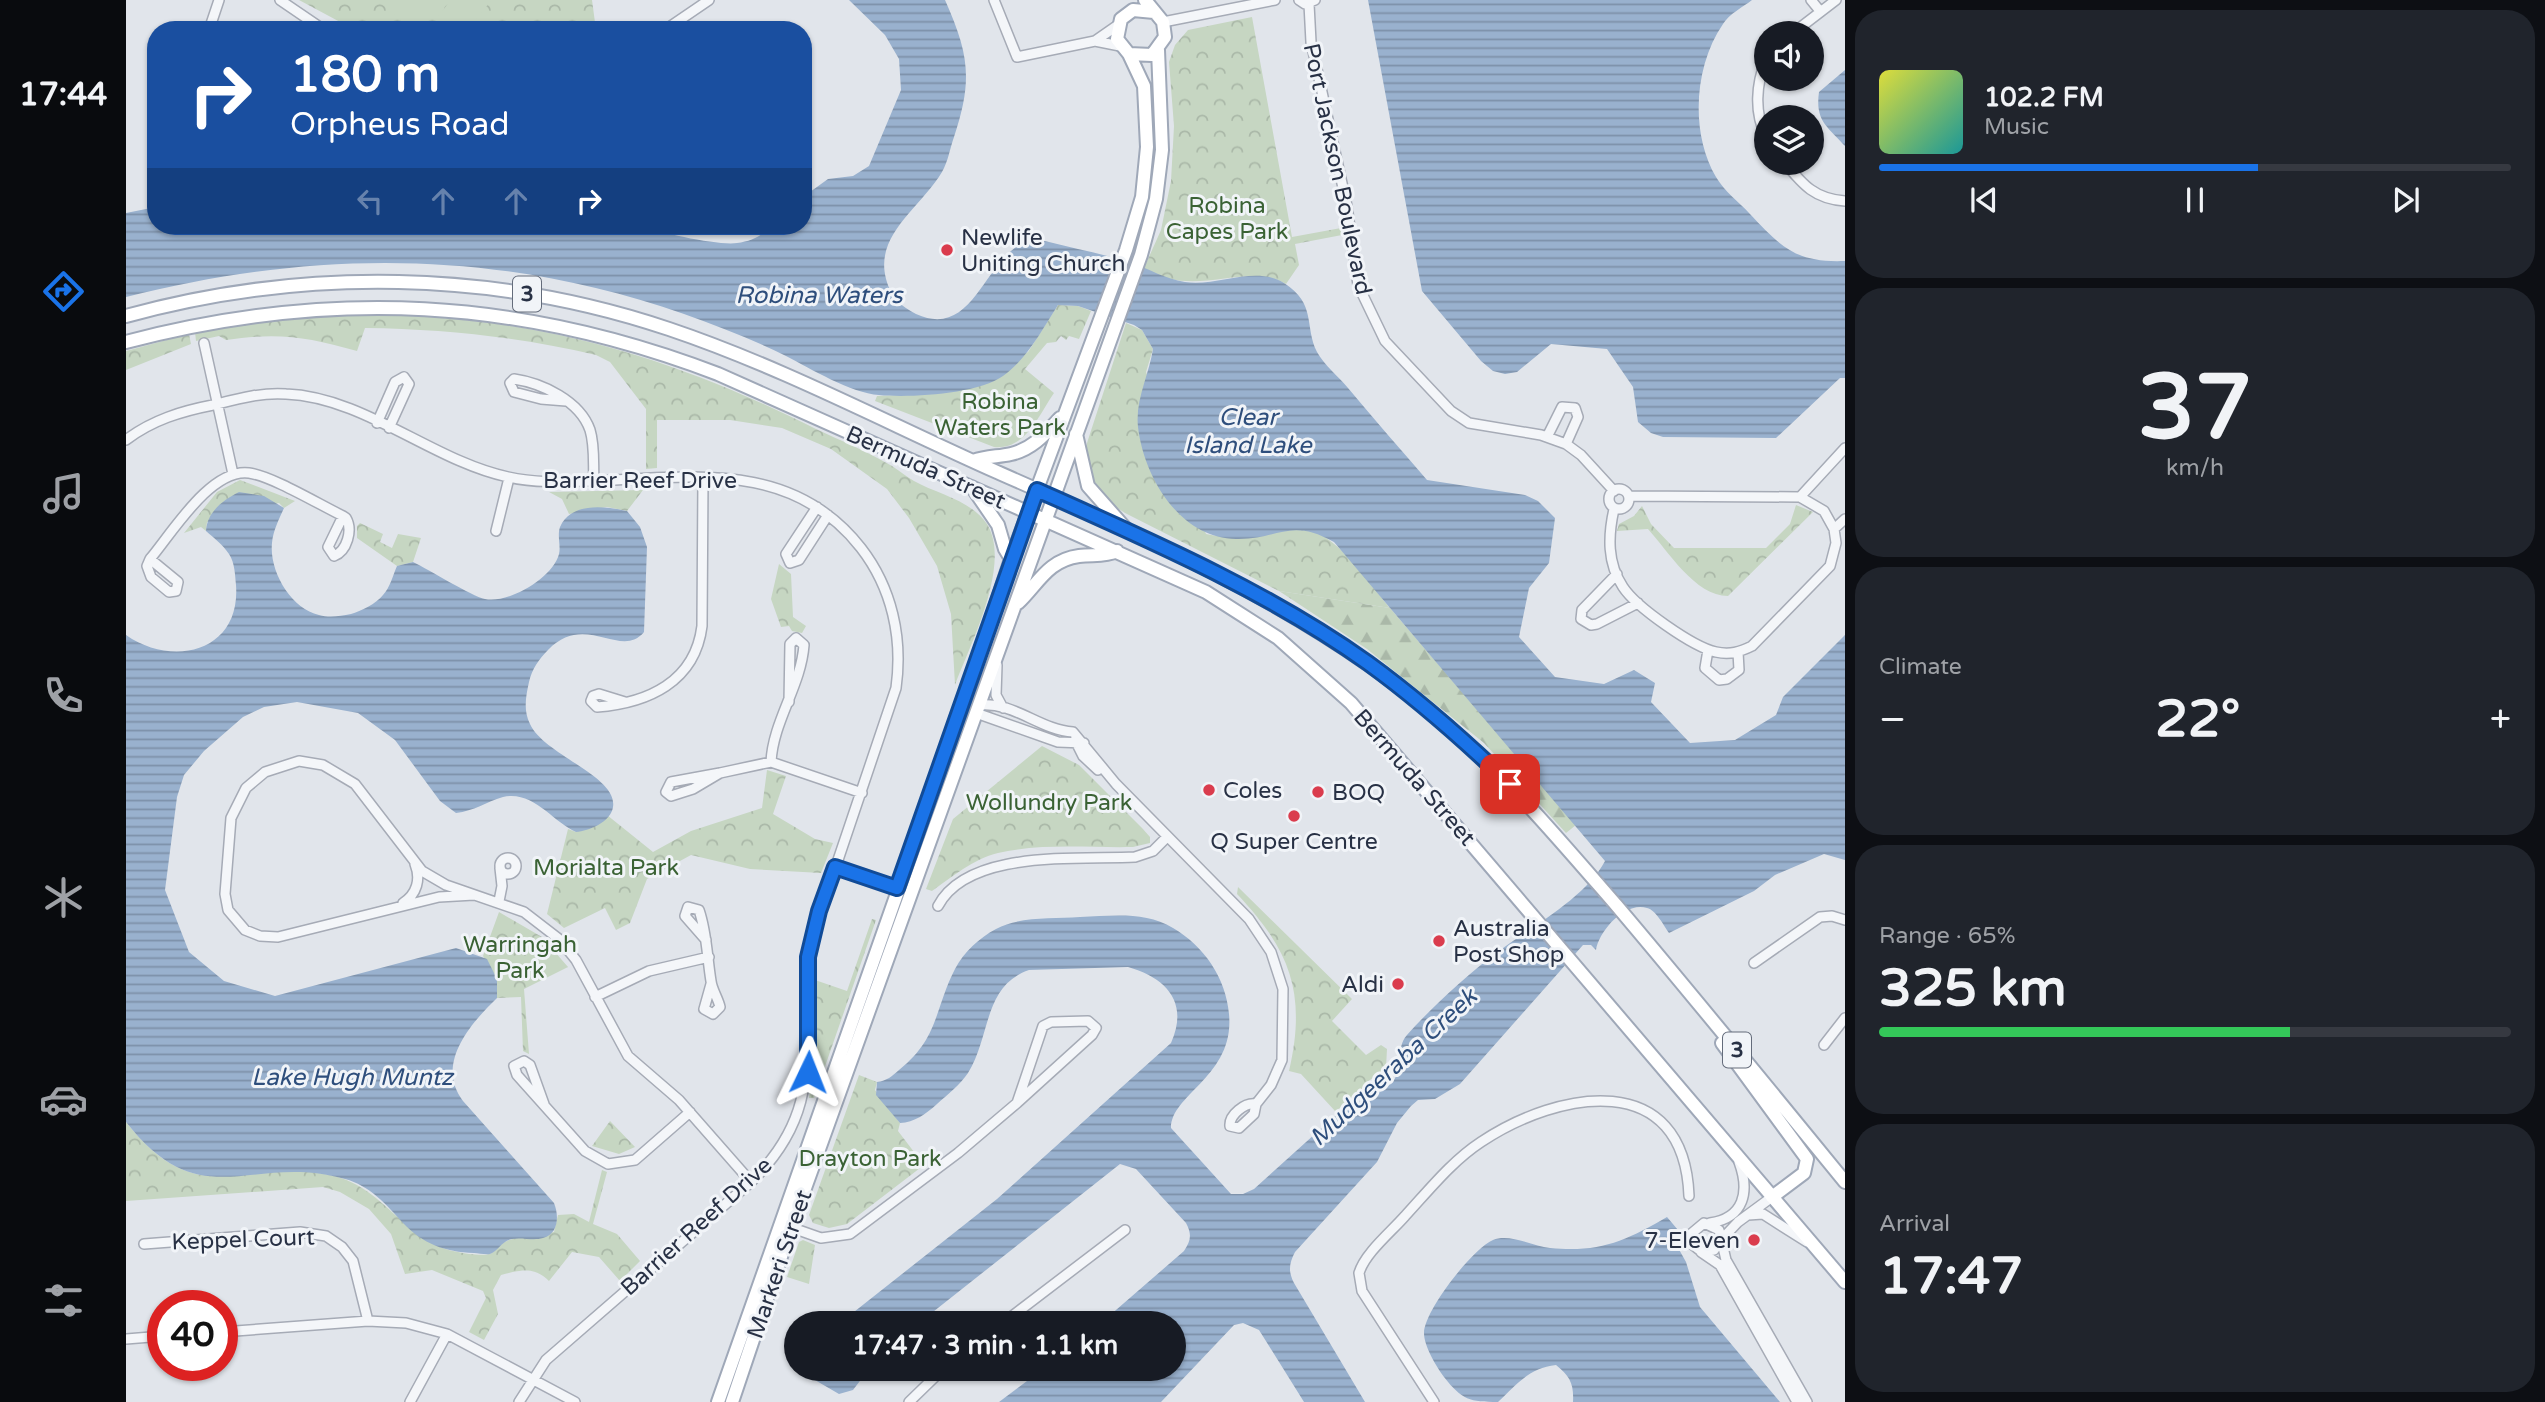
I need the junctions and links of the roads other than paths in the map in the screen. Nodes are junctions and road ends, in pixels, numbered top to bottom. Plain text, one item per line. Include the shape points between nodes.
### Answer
1 (219, 0) edge
2 (280, 0) edge
3 (709, 0) edge
4 (994, 0) edge
5 (1126, 0) edge
6 (1145, 0) edge
7 (1275, 0) edge
8 (1299, 0) edge
9 (1811, 0) edge
10 (1836, 0) edge
11 (1312, 2) edge
12 (1820, 11) junction
13 (1158, 17) junction
14 (212, 21) edge
15 (311, 21) edge
16 (678, 21) edge
17 (1120, 21) junction
18 (1808, 21) edge
19 (1096, 41) junction
20 (1125, 50) junction
21 (1158, 50) junction
22 (1794, 175) edge
23 (1845, 201) edge
24 (126, 316) edge
25 (126, 342) edge
26 (204, 343) dead end
27 (566, 401) junction
28 (218, 404) junction
29 (1065, 414) junction
30 (377, 423) junction
31 (389, 428) junction
32 (1076, 434) junction
33 (1547, 437) junction
34 (126, 440) edge
35 (1566, 444) junction
36 (1845, 448) edge
37 (974, 461) junction
38 (233, 474) junction
39 (509, 478) junction
40 (703, 478) junction
41 (594, 481) junction
42 (972, 486) junction
43 (1037, 490) junction
44 (1614, 491) junction
45 (1629, 496) junction
46 (1054, 497) junction
47 (1800, 497) junction
48 (817, 507) junction
49 (1614, 509) junction
50 (1028, 512) junction
51 (828, 515) junction
52 (343, 516) dead end
53 (1845, 519) edge
54 (1046, 520) junction
55 (1834, 529) junction
56 (496, 531) dead end
57 (1130, 534) junction
58 (1117, 551) junction
59 (150, 559) dead end
60 (1011, 559) junction
61 (1617, 575) junction
62 (1638, 603) junction
63 (1014, 607) junction
64 (1708, 650) junction
65 (998, 652) junction
66 (1738, 652) junction
67 (625, 702) dead end
68 (789, 702) junction
69 (962, 708) junction
70 (977, 709) junction
71 (1009, 710) junction
72 (1020, 729) junction
73 (1080, 743) junction
74 (771, 762) junction
75 (720, 773) junction
76 (862, 793) junction
77 (1167, 837) junction
78 (414, 863) junction
79 (835, 867) junction
80 (502, 886) junction
81 (897, 888) junction
82 (474, 895) junction
83 (499, 901) junction
84 (398, 905) junction
85 (938, 906) dead end
86 (1845, 920) edge
87 (706, 940) dead end
88 (709, 957) junction
89 (1754, 963) dead end
90 (711, 984) dead end
91 (1686, 987) junction
92 (595, 997) junction
93 (1845, 1018) edge
94 (1824, 1045) dead end
95 (1017, 1103) junction
96 (544, 1104) dead end
97 (1256, 1104) dead end
98 (690, 1112) junction
99 (1736, 1155) junction
100 (751, 1182) junction
101 (1845, 1182) edge
102 (1689, 1196) dead end
103 (1772, 1197) junction
104 (1748, 1215) junction
105 (1710, 1223) junction
106 (785, 1225) junction
107 (1125, 1230) dead end
108 (1721, 1241) junction
109 (144, 1244) dead end
110 (1817, 1249) junction
111 (1699, 1250) junction
112 (1727, 1278) junction
113 (1738, 1281) junction
114 (1845, 1282) edge
115 (1019, 1311) edge
116 (368, 1321) junction
117 (238, 1331) edge
118 (1762, 1332) junction
119 (447, 1334) junction
120 (147, 1337) edge
121 (126, 1339) edge
122 (532, 1378) junction
123 (930, 1381) edge
124 (410, 1402) edge
125 (519, 1402) edge
126 (575, 1402) edge
127 (718, 1402) edge
128 (732, 1402) edge
129 (909, 1402) edge
130 (1434, 1402) edge
131 (1797, 1402) edge
132 (1807, 1402) edge

1 - 14 street
2 - 15 street
3 - 16 street
4 - 19 street via 1017,57
5 - 17 main road
6 - 13 main road
7 - 13 street
8 - 11 street
9 - 12 street
10 - 12 street
11 - 33 street, Port Jackson Boulevard via 1311,41 1347,206 1358,285 1372,320 1385,341 1451,411 1469,423
12 - 18 street
13 - 17 main road via 1140,8
13 - 21 main road via 1165,37
17 - 19 street
17 - 20 main road
19 - 20 street
20 - 21 main road via 1144,57
20 - 29 main road, Markeri Street via 1144,86 1147,147 1142,197
21 - 32 main road, Markeri Street via 1162,150 1156,199 1141,255
22 - 23 street via 1825,200
24 - 37 main road, Bermuda Street / 3 via 220,294 343,282 462,285 545,297 651,323 710,344
25 - 42 main road, Bermuda Street / 3 via 232,317 335,307 419,307 517,317 682,360
26 - 28 street
27 - 27 street via 514,392 510,383 514,379 540,385
27 - 41 street via 590,430
28 - 30 street, Barrier Reef Drive via 260,395 298,394
28 - 34 street, Barrier Reef Drive via 163,419
28 - 38 street
29 - 37 main road via 1028,448
29 - 43 main road, Markeri Street
30 - 31 street, Barrier Reef Drive
30 - 31 street via 395,382 404,377 409,384
31 - 39 street, Barrier Reef Drive
32 - 46 main road, Markeri Street
32 - 57 main road via 1088,486
33 - 35 street, Port Jackson Boulevard
33 - 35 street via 1562,407 1571,406 1577,417
35 - 44 street, Port Jackson Boulevard
36 - 47 street
37 - 43 main road, Bermuda Street / 3
38 - 52 street via 253,474
38 - 59 street via 206,492
39 - 41 street, Barrier Reef Drive
39 - 56 street
40 - 41 street, Barrier Reef Drive
40 - 48 street, Barrier Reef Drive via 760,482
40 - 67 street via 698,646 672,683 654,695
42 - 50 main road, Bermuda Street / 3
42 - 60 main road via 998,525
43 - 46 main road, Bermuda Street / 3
43 - 50 main road, Markeri Street
44 - 45 street via 1623,490
44 - 49 street via 1609,501
45 - 47 street
45 - 49 street via 1625,508
46 - 54 main road, Markeri Street
46 - 57 main road, Bermuda Street / 3
47 - 55 street via 1825,512
48 - 51 street, Barrier Reef Drive
48 - 51 street via 786,554 790,562 799,560
49 - 61 street via 1609,540
50 - 54 main road, Bermuda Street / 3
50 - 60 main road, Markeri Street
51 - 76 street, Barrier Reef Drive via 855,541 878,574 894,616 898,645 893,705
53 - 55 street
54 - 58 main road, Bermuda Street / 3
54 - 63 main road, Markeri Street
55 - 66 street via 1834,555 1823,576 1752,646
57 - 91 main road, Bermuda Street / 3 via 1256,594 1367,662 1467,743 1510,784
58 - 63 main road via 1105,556 1076,556 1056,564
58 - 99 main road, Bermuda Street / 3 via 1222,602 1315,668 1368,722
60 - 69 main road, Markeri Street
61 - 62 street
61 - 62 street via 1582,610 1581,619 1597,624
62 - 64 street
63 - 65 main road, Markeri Street
64 - 66 street
64 - 66 street via 1705,667 1719,680 1738,670
65 - 70 main road, Markeri Street
65 - 71 street via 995,692
68 - 68 street via 790,644 796,638 803,642 803,662
68 - 74 street
69 - 70 main road
69 - 81 main road, Markeri Street
70 - 71 street
70 - 72 street
70 - 106 main road, Markeri Street
71 - 72 street
71 - 73 street via 1052,729 1073,732
72 - 73 street via 1058,743
73 - 77 street via 1085,759
74 - 75 street
74 - 76 street
75 - 75 street via 694,789 671,796 666,792 671,782
76 - 79 street, Barrier Reef Drive
77 - 85 street via 1153,851 1135,857 992,866 960,881
77 - 97 street via 1256,928 1280,977 1282,1060
78 - 82 street via 434,879
78 - 84 street via 416,889
78 - 84 street via 355,783 323,765 299,761 277,766 255,779 235,807 225,894 233,918 245,930 278,937
79 - 81 street
79 - 100 street, Barrier Reef Drive via 808,957 805,1086 781,1147
80 - 80 street via 499,864 510,858 516,865
80 - 83 street
81 - 106 main road, Markeri Street
82 - 83 street
82 - 84 street
83 - 92 street via 524,912 559,939
86 - 89 street via 1821,917
87 - 88 street
88 - 90 street
88 - 92 street via 649,971
91 - 101 main road, Bermuda Street / 3
91 - 103 main road via 1807,1159 1802,1175
92 - 98 street via 628,1056
93 - 94 street
95 - 95 street via 1043,1026 1051,1022 1094,1024 1092,1035
95 - 106 street via 850,1234 821,1238
96 - 98 street via 592,1158 617,1165 635,1160
98 - 100 street
99 - 103 main road, Bermuda Street / 3
99 - 105 street via 1746,1184 1744,1200 1729,1217
100 - 122 street, Barrier Reef Drive via 546,1360
102 - 130 street via 1687,1167 1673,1135 1638,1106 1614,1099 1588,1100 1530,1116 1469,1151 1396,1226 1359,1273 1359,1285 1368,1301
103 - 104 street
103 - 110 main road, Bermuda Street / 3
104 - 108 street
104 - 110 street via 1766,1216
105 - 108 street via 1719,1230
105 - 111 street via 1699,1225 1692,1233
106 - 127 main road, Markeri Street
106 - 128 main road, Markeri Street
107 - 115 street
108 - 111 street via 1710,1252
108 - 113 street
109 - 116 street, Keppel Court via 300,1232 326,1236 353,1261
110 - 114 main road, Bermuda Street / 3
111 - 112 street via 1716,1261
112 - 113 street
112 - 118 street
113 - 118 street
116 - 117 street
116 - 119 street via 406,1322
118 - 131 street
118 - 132 street
119 - 122 street
119 - 124 street
120 - 121 street
122 - 125 street, Barrier Reef Drive
122 - 126 street
123 - 129 street

